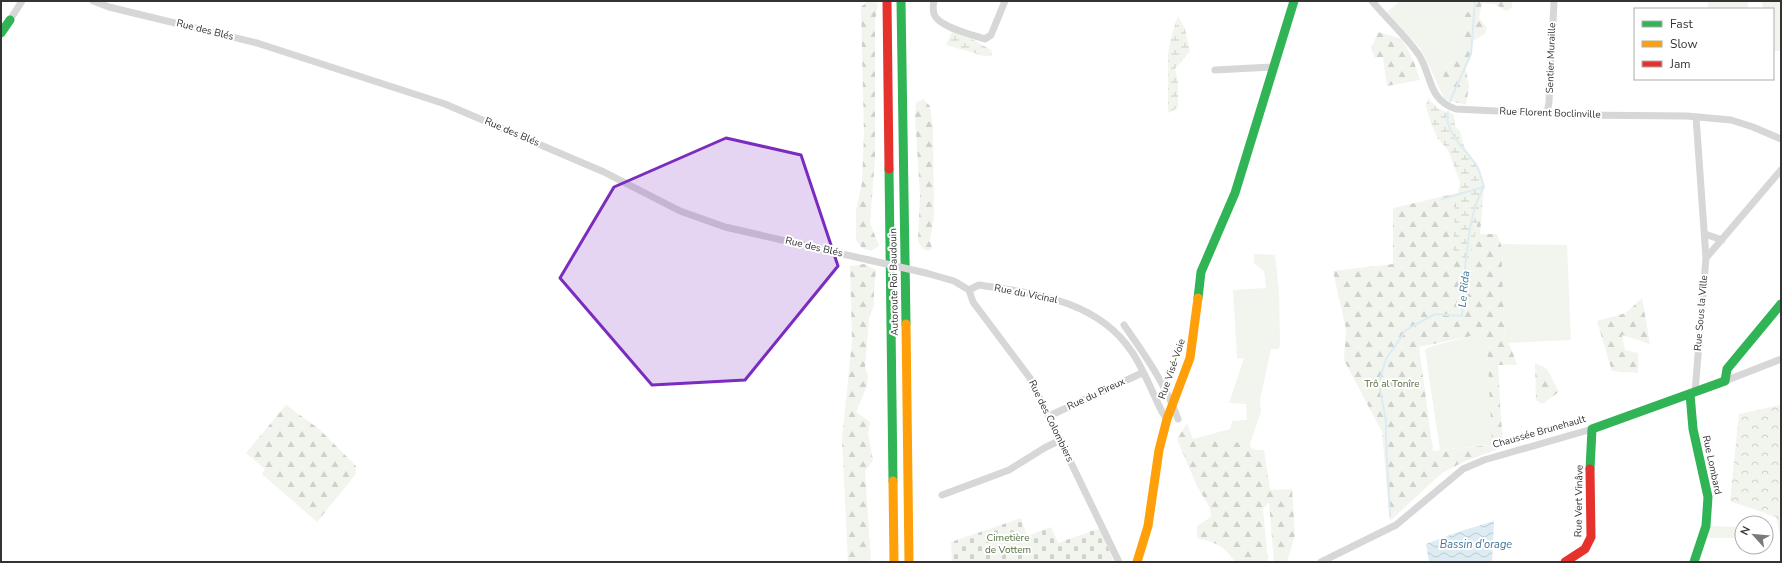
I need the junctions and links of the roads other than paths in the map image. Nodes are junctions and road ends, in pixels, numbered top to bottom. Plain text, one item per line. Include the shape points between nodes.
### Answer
1 (15, 1) edge
2 (22, 1) edge
3 (93, 1) edge
4 (887, 1) edge
5 (901, 1) edge
6 (934, 1) edge
7 (1005, 1) edge
8 (1294, 1) edge
9 (1372, 1) edge
10 (1554, 1) edge
11 (10, 20) junction
12 (1, 33) edge
13 (1272, 67) junction
14 (1215, 70) dead end
15 (1547, 114) junction
16 (1696, 117) junction
17 (1781, 139) edge
18 (1781, 170) edge
19 (1706, 234) junction
20 (1722, 240) junction
21 (1706, 258) junction
22 (969, 290) junction
23 (1781, 304) edge
24 (1124, 325) dead end
25 (1781, 359) edge
26 (1142, 372) junction
27 (1725, 380) junction
28 (1692, 393) junction
29 (1172, 402) junction
30 (1049, 416) junction
31 (1167, 418) junction
32 (1178, 419) dead end
33 (1592, 429) junction
34 (1061, 440) junction
35 (942, 494) dead end
36 (894, 562) edge
37 (909, 562) edge
38 (1119, 562) edge
39 (1137, 562) edge
40 (1321, 562) edge
41 (1565, 562) edge
42 (1694, 562) edge

1 - 11 street
2 - 11 street
3 - 22 street, Rue des Blés, bridge via 110,8 257,43 445,104 604,172 680,211 725,227 926,273 954,281
4 - 36 main road, Autoroute Roi Baudouin
5 - 37 main road, Autoroute Roi Baudouin
6 - 7 street via 933,13 937,19 985,39 991,35
8 - 13 main road, Rue Visé-Voie
9 - 15 street, Rue Florent Boclinville via 1419,55 1436,95 1448,107
10 - 15 street, Sentier Muraille via 1550,102
11 - 12 main road
13 - 14 street
13 - 29 main road, Rue Visé-Voie via 1227,214 1201,272 1190,358
15 - 16 street, Rue Florent Boclinville
16 - 17 street, Rue Florent Boclinville via 1731,120 1753,126
16 - 19 street, Rue Sous la Ville
18 - 20 street
19 - 20 street
19 - 21 street, Rue Sous la Ville
20 - 21 street
21 - 28 street, Rue Sous la Ville
22 - 26 street, Rue du Vicinal via 978,285 1048,297 1077,306 1104,322 1123,340
22 - 30 street, Rue des Colombiers via 973,302 1030,378
23 - 27 main road via 1727,369
24 - 29 street via 1153,367
25 - 27 street, Chaussée Brunehault
26 - 30 street, Rue du Pireux
26 - 31 street, Rue du Vicinal
27 - 28 main road, Chaussée Brunehault
28 - 33 main road, Chaussée Brunehault
28 - 42 main road, Rue Lombard via 1693,429 1708,497 1706,526
29 - 31 main road, Rue Visé-Voie
29 - 32 street
30 - 34 street, Rue des Colombiers
31 - 39 main road, Rue Visé-Voie via 1159,450 1148,526
33 - 40 street, Chaussée Brunehault via 1484,460 1463,469 1396,525
33 - 41 main road, Rue Vert Vinâve via 1591,537 1585,549
34 - 35 street via 1009,470
34 - 38 street, Rue des Colombiers

